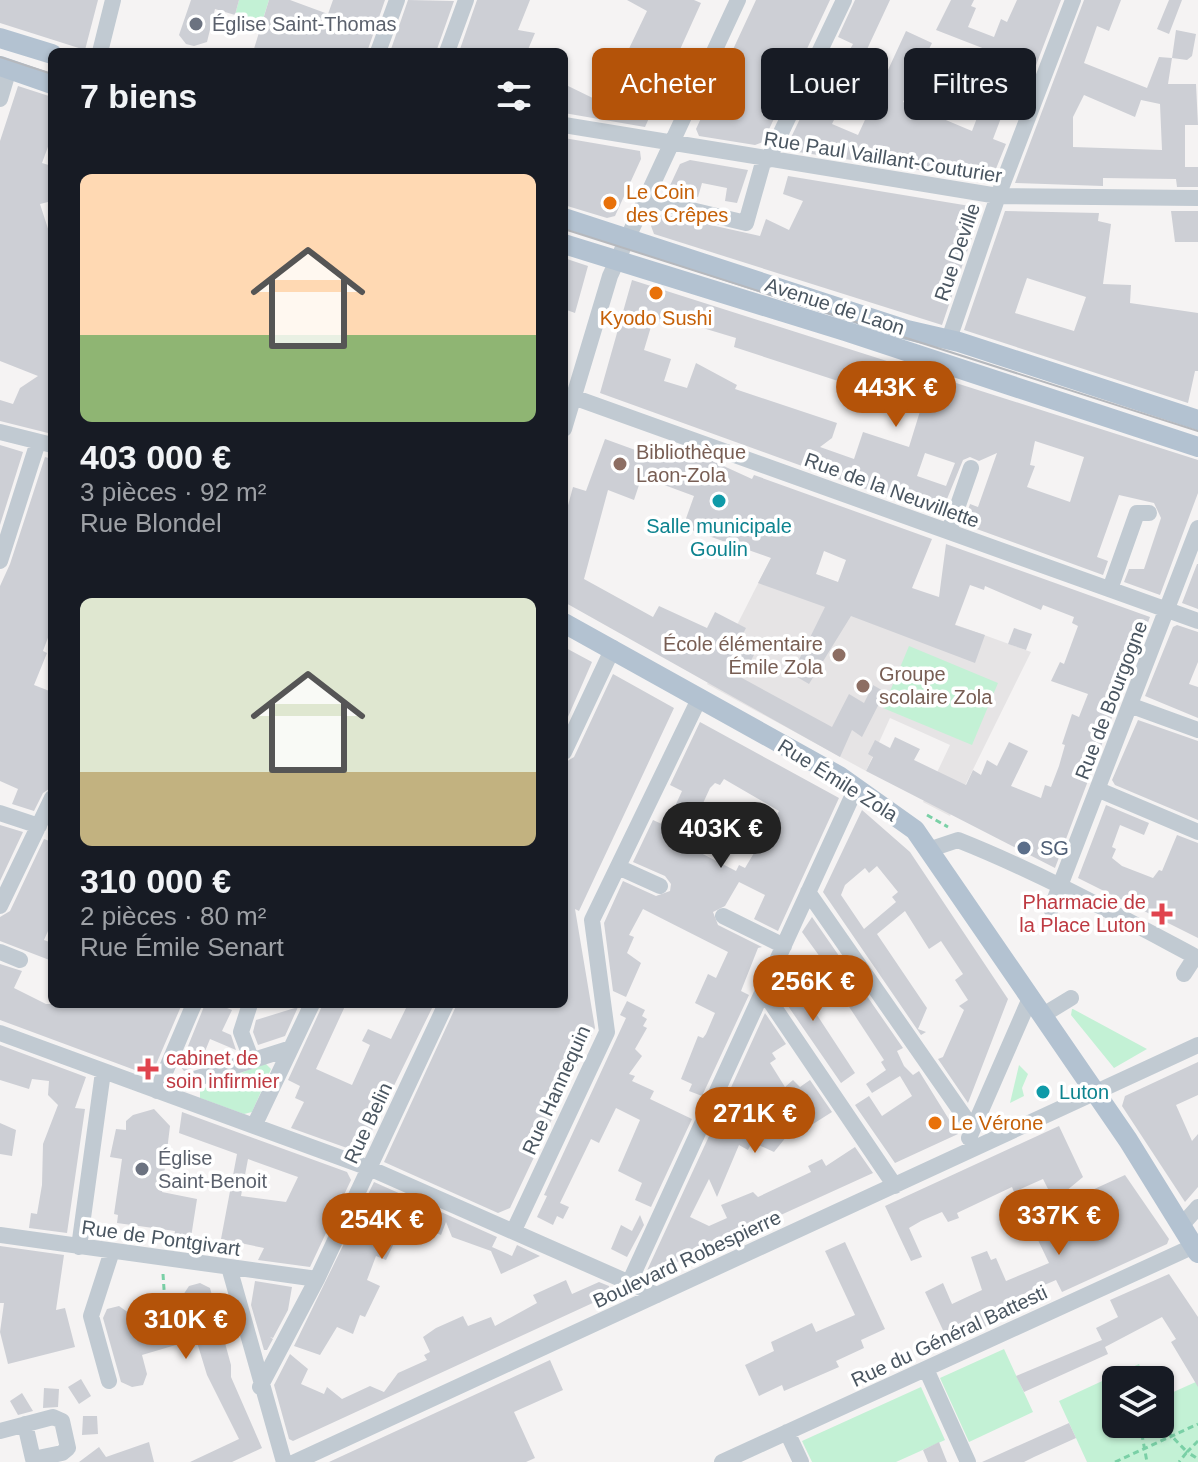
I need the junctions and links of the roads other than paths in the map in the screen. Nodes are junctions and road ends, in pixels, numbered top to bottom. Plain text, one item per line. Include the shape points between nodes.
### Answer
1 (113, 0) edge
2 (397, 0) edge
3 (466, 0) edge
4 (738, 0) edge
5 (844, 0) edge
6 (1073, 0) edge
7 (0, 38) edge
8 (101, 48) edge
9 (379, 48) edge
10 (448, 48) edge
11 (48, 53) edge
12 (5, 67) edge
13 (48, 83) edge
14 (0, 99) edge
15 (568, 126) edge
16 (671, 144) junction
17 (766, 160) junction
18 (998, 196) junction
19 (1198, 198) edge
20 (645, 199) junction
21 (568, 219) edge
22 (627, 237) junction
23 (568, 245) edge
24 (617, 262) junction
25 (949, 339) junction
26 (573, 397) junction
27 (568, 415) edge
28 (1198, 420) edge
29 (0, 432) edge
30 (45, 443) edge
31 (1198, 447) edge
32 (971, 468) dead end
33 (1149, 513) dead end
34 (1198, 528) edge
35 (949, 531) junction
36 (0, 561) edge
37 (1110, 589) junction
38 (1167, 609) junction
39 (1198, 621) edge
40 (568, 625) edge
41 (613, 648) junction
42 (700, 697) junction
43 (1132, 706) junction
44 (1198, 730) edge
45 (568, 744) edge
46 (856, 788) junction
47 (1099, 790) junction
48 (48, 807) edge
49 (0, 813) edge
50 (39, 826) junction
51 (1198, 832) edge
52 (931, 849) junction
53 (618, 867) junction
54 (660, 886) dead end
55 (1062, 886) junction
56 (808, 892) junction
57 (0, 906) edge
58 (1051, 909) dead end
59 (723, 916) dead end
60 (784, 946) junction
61 (0, 952) edge
62 (1197, 957) edge
63 (20, 960) dead end
64 (1184, 974) dead end
65 (763, 991) junction
66 (1031, 996) junction
67 (1071, 998) dead end
68 (192, 1008) edge
69 (249, 1008) edge
70 (310, 1008) edge
71 (444, 1008) edge
72 (1043, 1015) junction
73 (0, 1033) edge
74 (1198, 1045) edge
75 (291, 1048) junction
76 (252, 1061) junction
77 (103, 1072) junction
78 (157, 1091) junction
79 (1096, 1093) junction
80 (254, 1126) junction
81 (973, 1129) junction
82 (963, 1154) junction
83 (369, 1168) junction
84 (895, 1186) junction
85 (1198, 1207) edge
86 (1181, 1226) junction
87 (514, 1230) junction
88 (0, 1235) edge
89 (79, 1247) junction
90 (1196, 1250) edge
91 (112, 1251) junction
92 (229, 1267) junction
93 (317, 1279) junction
94 (630, 1281) junction
95 (657, 1295) junction
96 (926, 1369) junction
97 (109, 1381) dead end
98 (260, 1387) junction
99 (25, 1424) dead end
100 (0, 1431) edge
101 (787, 1432) junction
102 (284, 1462) edge
103 (295, 1462) edge
104 (722, 1462) edge
105 (801, 1462) edge
106 (968, 1462) edge

1 - 8 street
2 - 9 street
3 - 10 street
4 - 16 street
5 - 17 street
6 - 18 street, Rue Deville
7 - 11 main road
12 - 13 main road
12 - 14 street
15 - 16 street, Rue Paul Vaillant-Couturier
16 - 17 street, Rue Paul Vaillant-Couturier
16 - 20 street
17 - 18 street, Rue Paul Vaillant-Couturier
17 - 20 street via 746,223
18 - 19 street, Rue Paul Vaillant-Couturier
18 - 25 street, Rue Deville
20 - 22 street
21 - 22 main road, Avenue de Laon
22 - 24 street
22 - 25 main road, Avenue de Laon via 907,330
23 - 24 main road, Avenue de Laon
24 - 26 street
24 - 31 main road, Avenue de Laon
25 - 28 main road, Avenue de Laon
26 - 27 street
26 - 35 street, Rue de la Neuvillette
29 - 30 street
30 - 36 street
32 - 35 street
33 - 37 street via 1137,513
34 - 38 street, Rue de Bourgogne
35 - 37 street, Rue de la Neuvillette
37 - 38 street, Rue de la Neuvillette
38 - 39 street, Rue de la Neuvillette
38 - 43 street, Rue de Bourgogne
40 - 41 main road, Rue Émile Zola
41 - 42 main road, Rue Émile Zola
41 - 45 street
42 - 46 main road, Rue Émile Zola
42 - 53 street, Rue Hannequin via 632,851
43 - 44 street
43 - 47 street, Rue de Bourgogne
46 - 52 main road, Rue Émile Zola via 904,821
46 - 56 street
47 - 51 street
47 - 55 street, Rue de Bourgogne
48 - 50 street
49 - 50 street
50 - 57 street
52 - 55 street via 958,840
52 - 66 main road, Rue Émile Zola
53 - 54 street
53 - 87 street, Rue Hannequin via 592,920 607,1032
55 - 58 street, Rue de Bourgogne
55 - 62 street
56 - 60 street
56 - 81 street
59 - 60 street
60 - 65 street
61 - 63 street
62 - 64 street
65 - 84 street
65 - 94 street
66 - 72 main road, Rue Émile Zola
66 - 81 street
67 - 72 street
68 - 78 street
69 - 76 street via 241,1032
70 - 75 street
71 - 83 street, Rue Belin
72 - 79 main road, Rue Émile Zola
73 - 77 street
74 - 79 street, Boulevard Robespierre
75 - 76 street
75 - 80 street
76 - 78 street
77 - 78 street
77 - 89 street
78 - 80 street
79 - 82 street, Boulevard Robespierre
79 - 86 main road, Rue Émile Zola
80 - 83 street
81 - 82 street
82 - 84 street, Boulevard Robespierre
83 - 87 street
83 - 93 street, Rue Belin
84 - 95 street, Boulevard Robespierre
85 - 86 street
86 - 90 main road, Rue Émile Zola
87 - 94 street
88 - 89 street, Rue de Pontgivart
89 - 91 street, Rue de Pontgivart
90 - 96 street, Rue du Général Battesti
91 - 92 street, Rue de Pontgivart
91 - 97 street via 91,1316
92 - 93 street, Rue de Pontgivart
92 - 98 street
93 - 98 street, Rue Belin
94 - 95 street
95 - 103 street, Boulevard Robespierre
96 - 101 street, Rue du Général Battesti
96 - 106 street
98 - 102 street
99 - 100 street
101 - 104 street, Rue du Général Battesti
101 - 105 street

